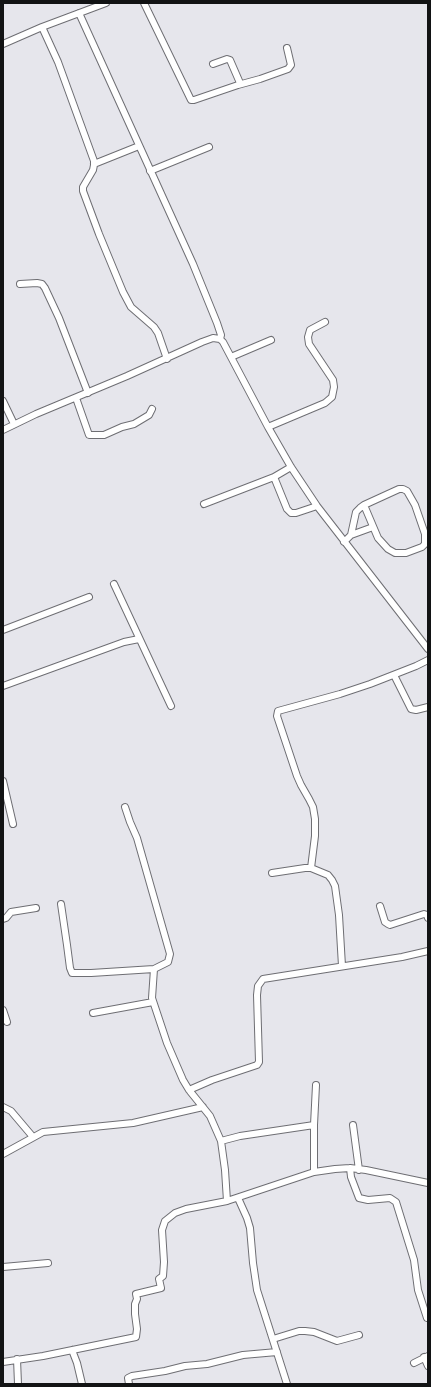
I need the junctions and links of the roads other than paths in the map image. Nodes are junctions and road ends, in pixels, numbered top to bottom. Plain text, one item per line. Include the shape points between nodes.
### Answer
1 (106, 3) edge
2 (144, 3) edge
3 (79, 13) junction
4 (42, 27) junction
5 (3, 44) edge
6 (287, 48) dead end
7 (213, 64) dead end
8 (238, 85) junction
9 (139, 146) junction
10 (209, 147) dead end
11 (94, 164) junction
12 (150, 171) junction
13 (20, 284) dead end
14 (325, 322) dead end
15 (220, 339) junction
16 (271, 340) dead end
17 (231, 357) junction
18 (167, 359) junction
19 (88, 393) junction
20 (76, 398) junction
21 (3, 401) edge
22 (152, 409) dead end
23 (14, 424) junction
24 (268, 427) junction
25 (3, 430) edge
26 (291, 467) junction
27 (274, 477) junction
28 (204, 504) dead end
29 (364, 505) junction
30 (317, 506) junction
31 (373, 527) junction
32 (351, 535) junction
33 (344, 542) junction
34 (114, 584) dead end
35 (89, 597) dead end
36 (3, 630) edge
37 (139, 639) junction
38 (428, 649) edge
39 (428, 660) edge
40 (394, 675) junction
41 (3, 686) edge
42 (171, 706) dead end
43 (428, 708) edge
44 (3, 781) edge
45 (125, 807) dead end
46 (13, 824) dead end
47 (311, 868) junction
48 (272, 873) dead end
49 (61, 904) dead end
50 (380, 906) dead end
51 (36, 908) dead end
52 (428, 918) edge
53 (3, 919) edge
54 (428, 951) edge
55 (342, 966) junction
56 (154, 969) junction
57 (153, 1002) junction
58 (3, 1010) edge
59 (93, 1013) dead end
60 (7, 1022) dead end
61 (316, 1085) dead end
62 (189, 1090) junction
63 (3, 1107) edge
64 (203, 1107) junction
65 (314, 1125) junction
66 (353, 1125) dead end
67 (33, 1137) junction
68 (221, 1141) junction
69 (3, 1154) edge
70 (350, 1168) junction
71 (359, 1170) junction
72 (314, 1172) junction
73 (428, 1183) edge
74 (238, 1198) junction
75 (227, 1201) junction
76 (48, 1263) dead end
77 (3, 1267) edge
78 (427, 1318) edge
79 (358, 1335) dead end
80 (273, 1339) junction
81 (72, 1350) junction
82 (277, 1352) junction
83 (426, 1357) edge
84 (17, 1359) junction
85 (3, 1361) edge
86 (414, 1363) dead end
87 (428, 1366) edge
88 (18, 1384) edge
89 (82, 1384) edge
90 (129, 1384) edge
91 (287, 1384) edge

1 - 3 street
2 - 8 street via 191,100
3 - 4 street
3 - 9 street
4 - 5 street
4 - 11 street via 58,62
6 - 8 street via 291,63 288,69
7 - 8 street via 230,60 240,81
9 - 11 street
9 - 12 street
10 - 12 street
11 - 18 street via 83,187 99,234 131,307 154,326
12 - 15 street via 195,270 217,323
13 - 19 street via 37,283 45,288
14 - 24 street via 310,330 308,337 309,344 333,380 332,397 326,403
15 - 17 street
15 - 18 street via 210,339
16 - 17 street
17 - 24 street
18 - 19 street
19 - 20 street
20 - 22 street via 89,436 104,435 134,424
20 - 23 street
21 - 23 street
23 - 25 street
24 - 26 street
26 - 27 street
26 - 30 street
27 - 28 street
27 - 30 street via 291,513
29 - 31 street
29 - 31 street via 399,489 407,491 423,525 425,544 406,553 395,552 382,544
29 - 32 street via 356,512
30 - 33 street
31 - 32 street
32 - 33 street
33 - 38 street
34 - 37 street
35 - 36 street
37 - 41 street via 124,642
37 - 42 street
39 - 40 street
40 - 43 street via 411,709
40 - 47 street via 340,694 278,711 300,785 313,808 315,836
44 - 46 street
45 - 56 street via 137,838 170,954 168,962
47 - 48 street
47 - 55 street via 328,875 335,886
49 - 56 street via 72,972
50 - 52 street via 385,922 390,925 424,914
51 - 53 street via 11,912
54 - 55 street
55 - 62 street via 261,981 257,995 258,1064
56 - 57 street
57 - 59 street
57 - 62 street via 173,1060
58 - 60 street
61 - 65 street
62 - 64 street
63 - 67 street via 11,1111
64 - 67 street via 134,1123 47,1132
64 - 68 street via 214,1123
65 - 68 street
65 - 72 street
66 - 71 street
67 - 69 street
68 - 75 street
70 - 71 street
70 - 72 street
70 - 78 street via 359,1198 390,1198 396,1202 408,1235 418,1290
71 - 73 street
72 - 74 street
74 - 75 street
74 - 80 street via 248,1218 257,1290
75 - 81 street via 186,1209 165,1221 162,1230 164,1262 163,1276 159,1279 160,1288 136,1294 136,1336
76 - 77 street
79 - 80 street via 337,1341 305,1330
80 - 82 street
81 - 84 street
81 - 89 street
82 - 90 street via 243,1355 207,1364 132,1376 128,1378
82 - 91 street
83 - 86 street
83 - 87 street
84 - 85 street
84 - 88 street

